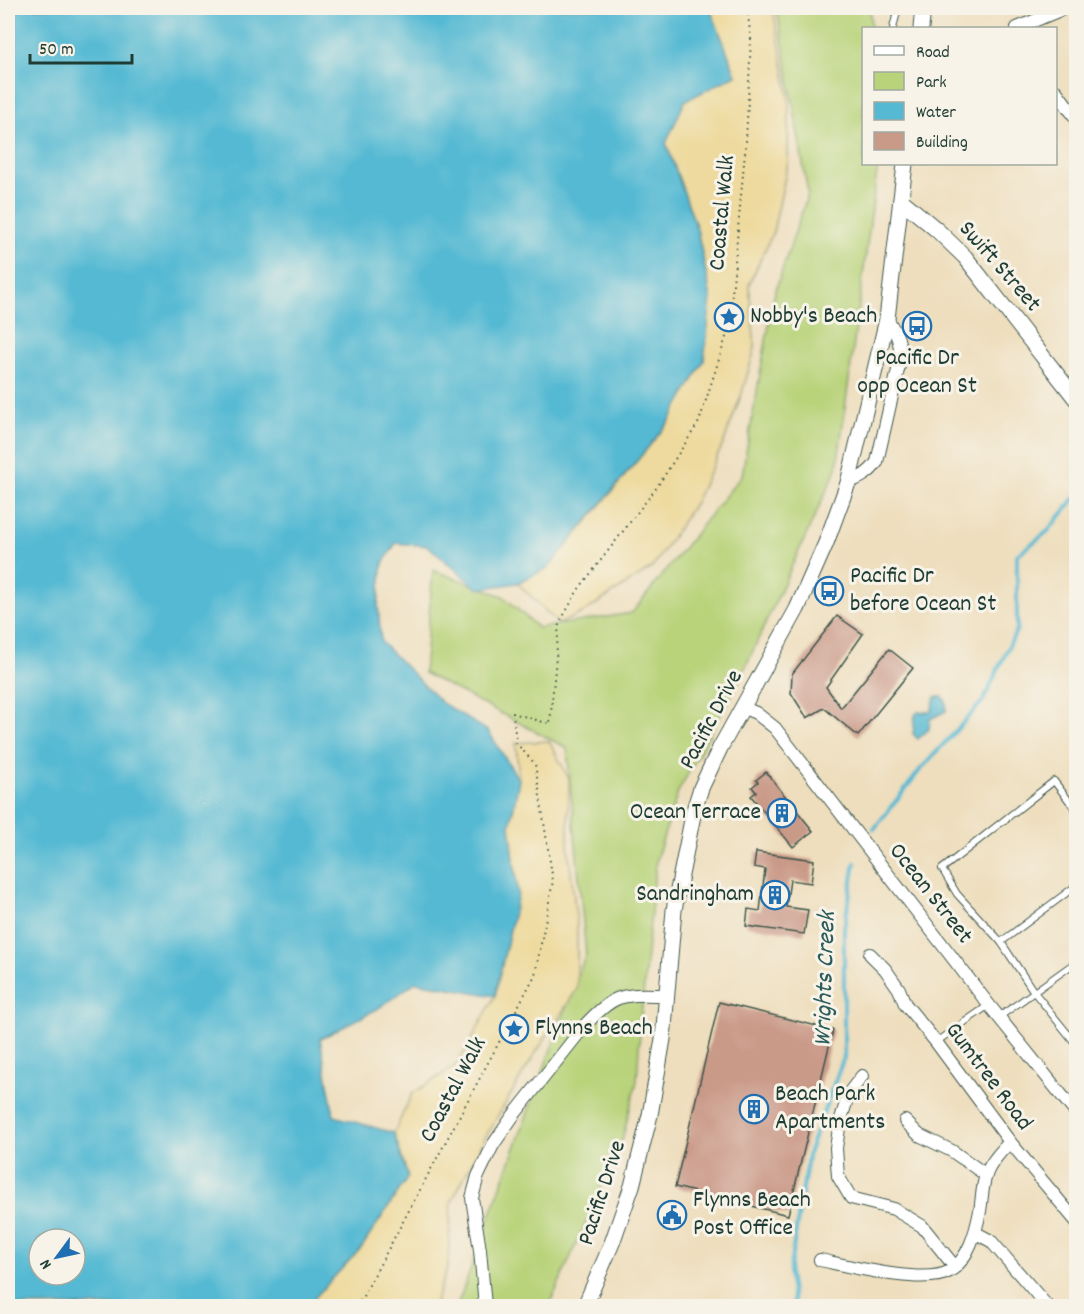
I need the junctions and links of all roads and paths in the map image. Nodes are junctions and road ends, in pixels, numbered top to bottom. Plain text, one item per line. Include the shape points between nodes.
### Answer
1 (747, 8) edge
2 (898, 8) edge
3 (923, 8) edge
4 (1065, 8) edge
5 (893, 27) edge
6 (921, 27) edge
7 (1019, 27) edge
8 (1057, 92) edge
9 (1077, 118) edge
10 (905, 165) edge
11 (901, 200) junction
12 (887, 319) junction
13 (1077, 399) edge
14 (848, 483) junction
15 (744, 708) junction
16 (1077, 810) edge
17 (1073, 888) dead end
18 (1001, 942) junction
19 (870, 954) dead end
20 (1077, 962) edge
21 (1034, 992) junction
22 (666, 995) junction
23 (989, 1005) junction
24 (999, 1017) junction
25 (936, 1042) junction
26 (1077, 1044) edge
27 (862, 1076) dead end
28 (1077, 1113) edge
29 (904, 1121) dead end
30 (1010, 1142) junction
31 (986, 1175) junction
32 (1077, 1221) edge
33 (976, 1233) junction
34 (820, 1260) dead end
35 (955, 1267) junction
36 (356, 1306) edge
37 (485, 1306) edge
38 (585, 1306) edge
39 (1047, 1306) edge

1 - 36 path, Coastal Walk via 751,39 746,141 729,328 699,422 657,487 578,590 559,624 550,724 513,713 516,743 535,764 553,881 535,975
2 - 5 lane
3 - 6 street
4 - 7 street
8 - 9 street
10 - 11 street, Pacific Drive
11 - 12 street, Pacific Drive
11 - 13 street, Swift Street via 966,258
12 - 14 street, Pacific Drive
12 - 14 street via 898,335 900,361 877,462 871,472
14 - 15 street, Pacific Drive via 797,609
15 - 22 street, Pacific Drive via 720,748 694,810 674,910
15 - 23 street, Ocean Street via 775,728
16 - 18 lane via 1054,782 942,869 957,894
17 - 18 lane
18 - 21 lane
19 - 25 street, Gumtree Road
20 - 21 lane
21 - 24 lane
21 - 26 lane
22 - 37 street via 627,995 604,1006 586,1023 493,1145 472,1198
22 - 38 street, Pacific Drive via 663,1039 648,1125 632,1186
23 - 24 street, Ocean Street
23 - 25 lane
24 - 28 street, Ocean Street
25 - 30 street, Gumtree Road
27 - 35 street via 849,1093 840,1122 836,1148 838,1176 851,1198 894,1209 922,1226
29 - 31 street via 919,1135
30 - 31 street
30 - 32 street, Gumtree Road
31 - 33 street
33 - 35 street
33 - 39 street via 991,1241
34 - 35 street via 915,1277 948,1272

